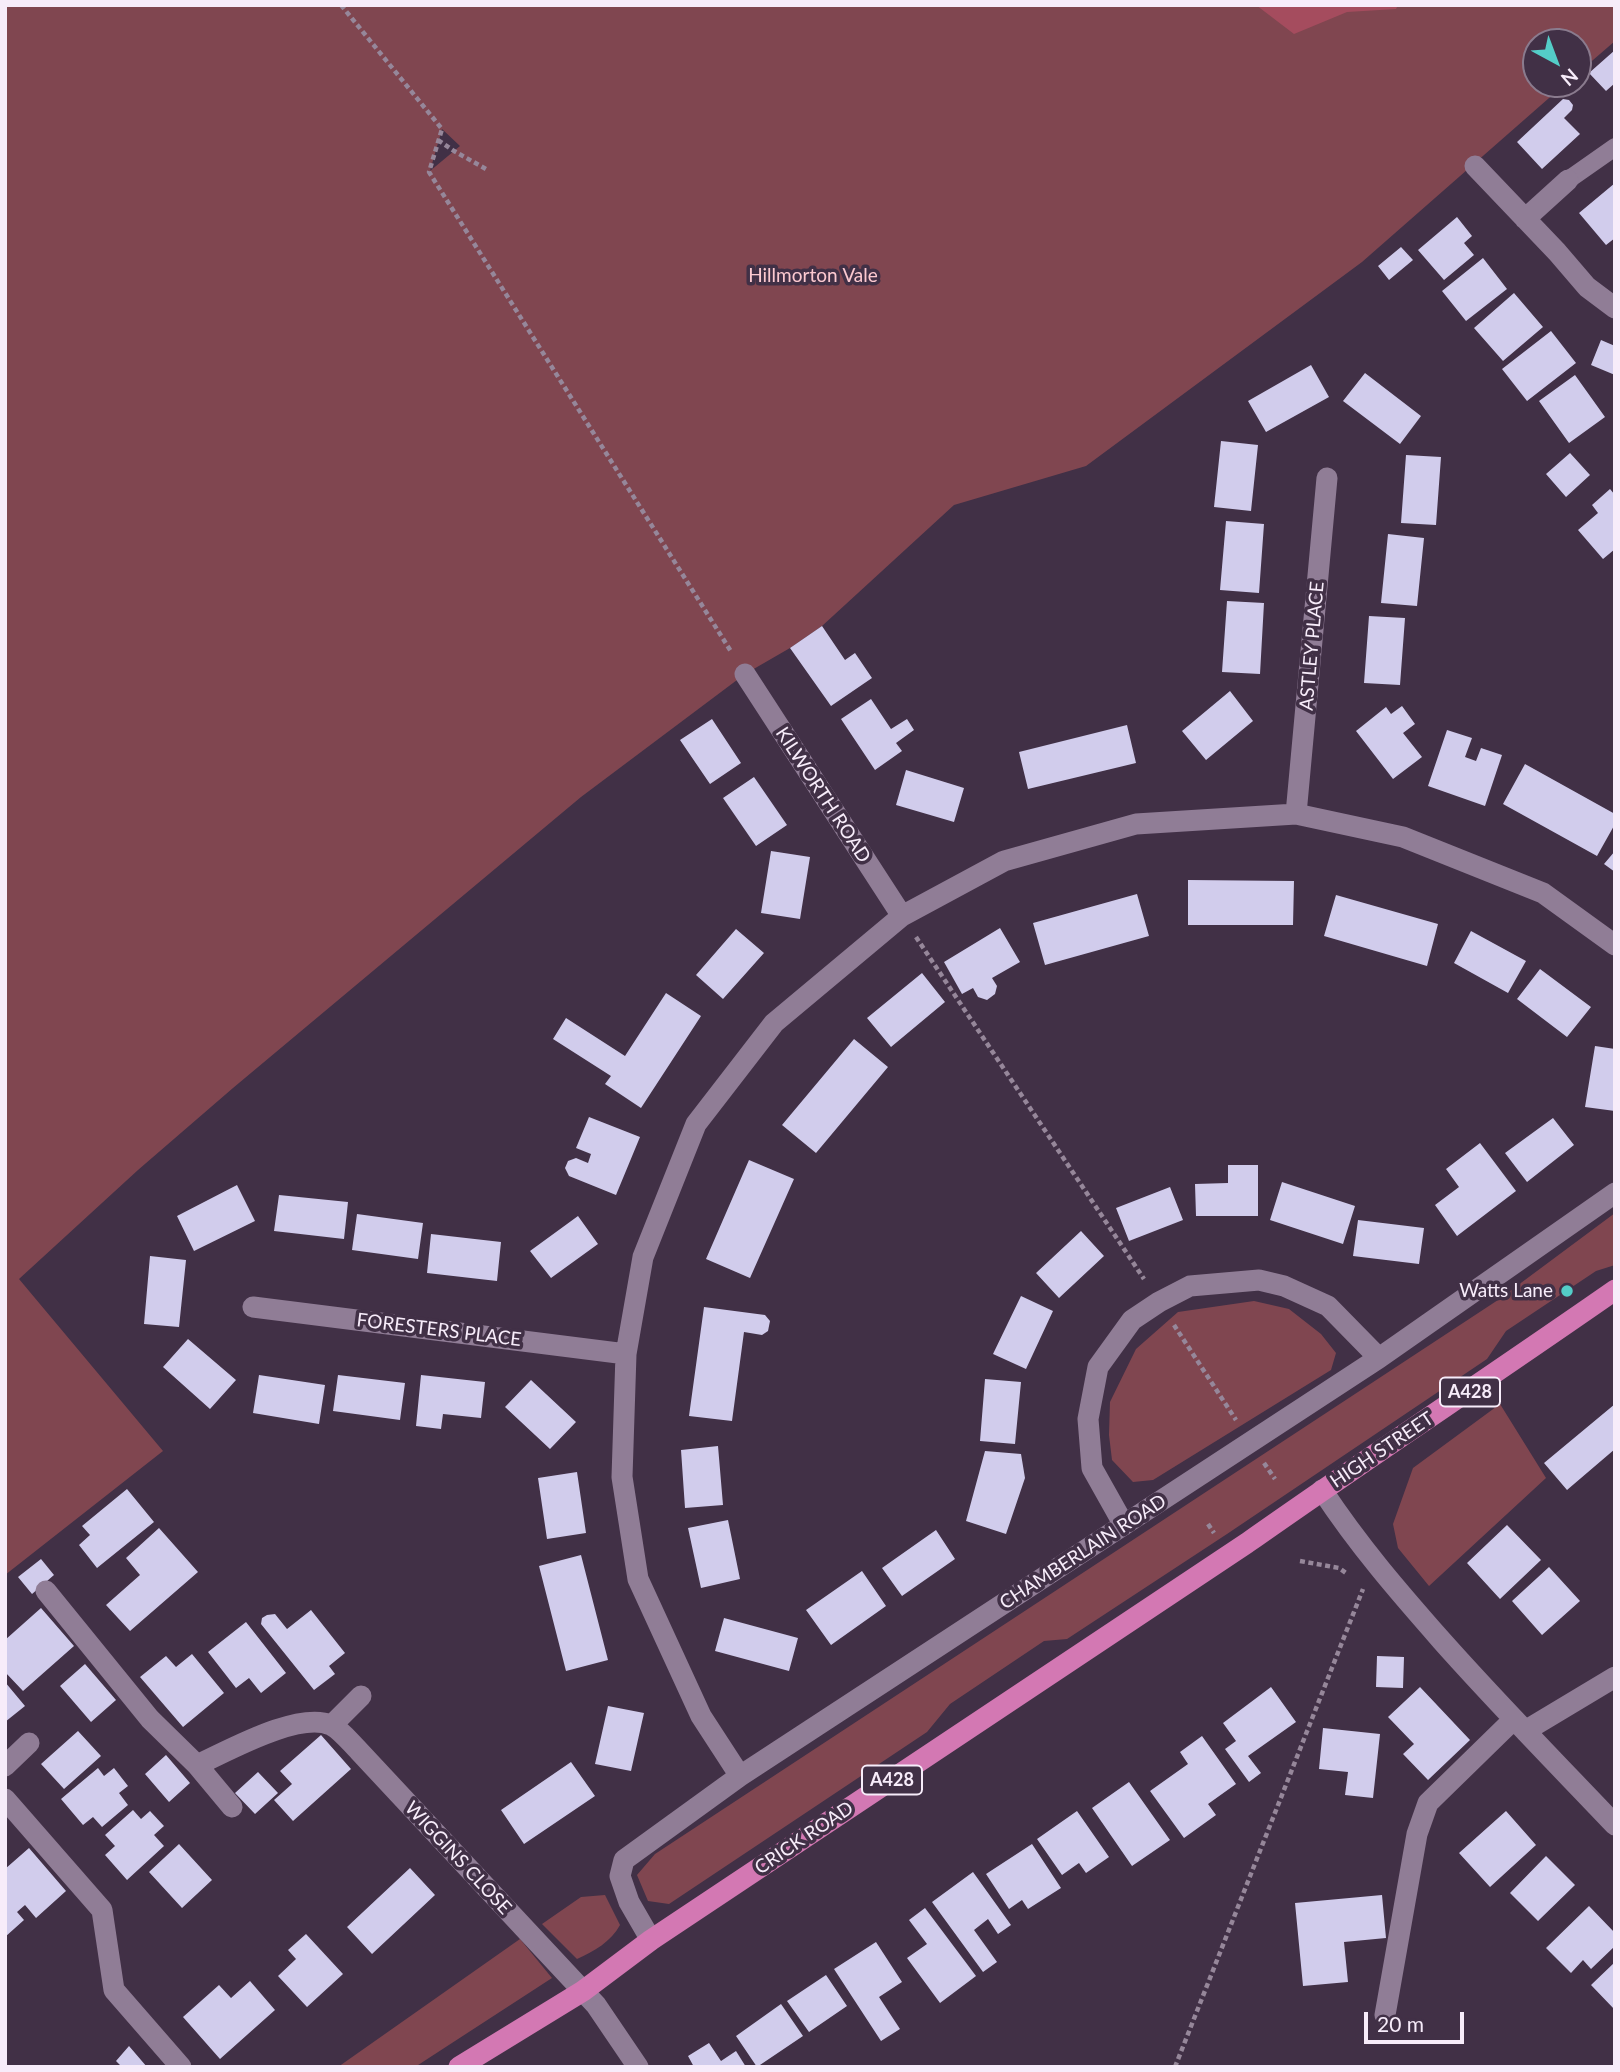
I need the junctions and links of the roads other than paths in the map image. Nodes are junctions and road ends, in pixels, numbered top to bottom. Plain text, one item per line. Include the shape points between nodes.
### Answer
1 (1615, 147) edge
2 (1475, 166) dead end
3 (1568, 180) joint
4 (1525, 219) junction
5 (1615, 307) edge
6 (1327, 478) dead end
7 (745, 674) road end
8 (1296, 814) junction
9 (902, 916) junction
10 (1615, 945) edge
11 (1615, 1193) edge
12 (1615, 1290) edge
13 (253, 1307) dead end
14 (626, 1354) junction
15 (1379, 1358) junction
16 (1322, 1490) junction
17 (1124, 1525) junction
18 (47, 1591) dead end
19 (1615, 1677) edge
20 (361, 1696) dead end
21 (332, 1726) junction
22 (1519, 1726) junction
23 (29, 1743) dead end
24 (197, 1765) junction
25 (5, 1766) edge
26 (740, 1776) junction
27 (5, 1799) edge
28 (232, 1807) dead end
29 (1615, 1825) edge
30 (651, 1940) junction
31 (583, 1991) junction
32 (1385, 2015) dead end
33 (181, 2067) edge
34 (459, 2067) edge
35 (638, 2067) edge

1 - 3 lane
2 - 4 street
3 - 4 street
4 - 5 street via 1587,288
6 - 8 street, ASTLEY PLACE
7 - 9 street, KILWORTH ROAD
8 - 9 street via 1136,824 1004,861
8 - 10 street via 1403,837 1543,893
9 - 14 street via 774,1023 696,1124 643,1257
11 - 15 street, CHAMBERLAIN ROAD
12 - 16 highway, HIGH STREET / A428
13 - 14 street, FORESTERS PLACE
14 - 26 street via 622,1477 638,1579 701,1716
15 - 17 street, CHAMBERLAIN ROAD
15 - 17 street via 1328,1306 1284,1286 1259,1280 1190,1286 1159,1302 1132,1320 1098,1367 1088,1419 1092,1468
16 - 22 street via 1348,1529 1371,1578
16 - 30 highway, CRICK ROAD / A428
17 - 26 street, CHAMBERLAIN ROAD
18 - 24 street via 150,1719
19 - 22 street
20 - 21 street
21 - 24 street via 289,1724
21 - 31 street, WIGGINS CLOSE
22 - 29 street
22 - 32 street via 1429,1803 1417,1834
23 - 25 street
24 - 28 street
26 - 30 street, CHAMBERLAIN ROAD via 624,1860 620,1876
27 - 33 street via 102,1910 114,1990
30 - 31 highway, CRICK ROAD / A428
31 - 34 highway, CRICK ROAD / A428
31 - 35 street, WIGGINS CLOSE

